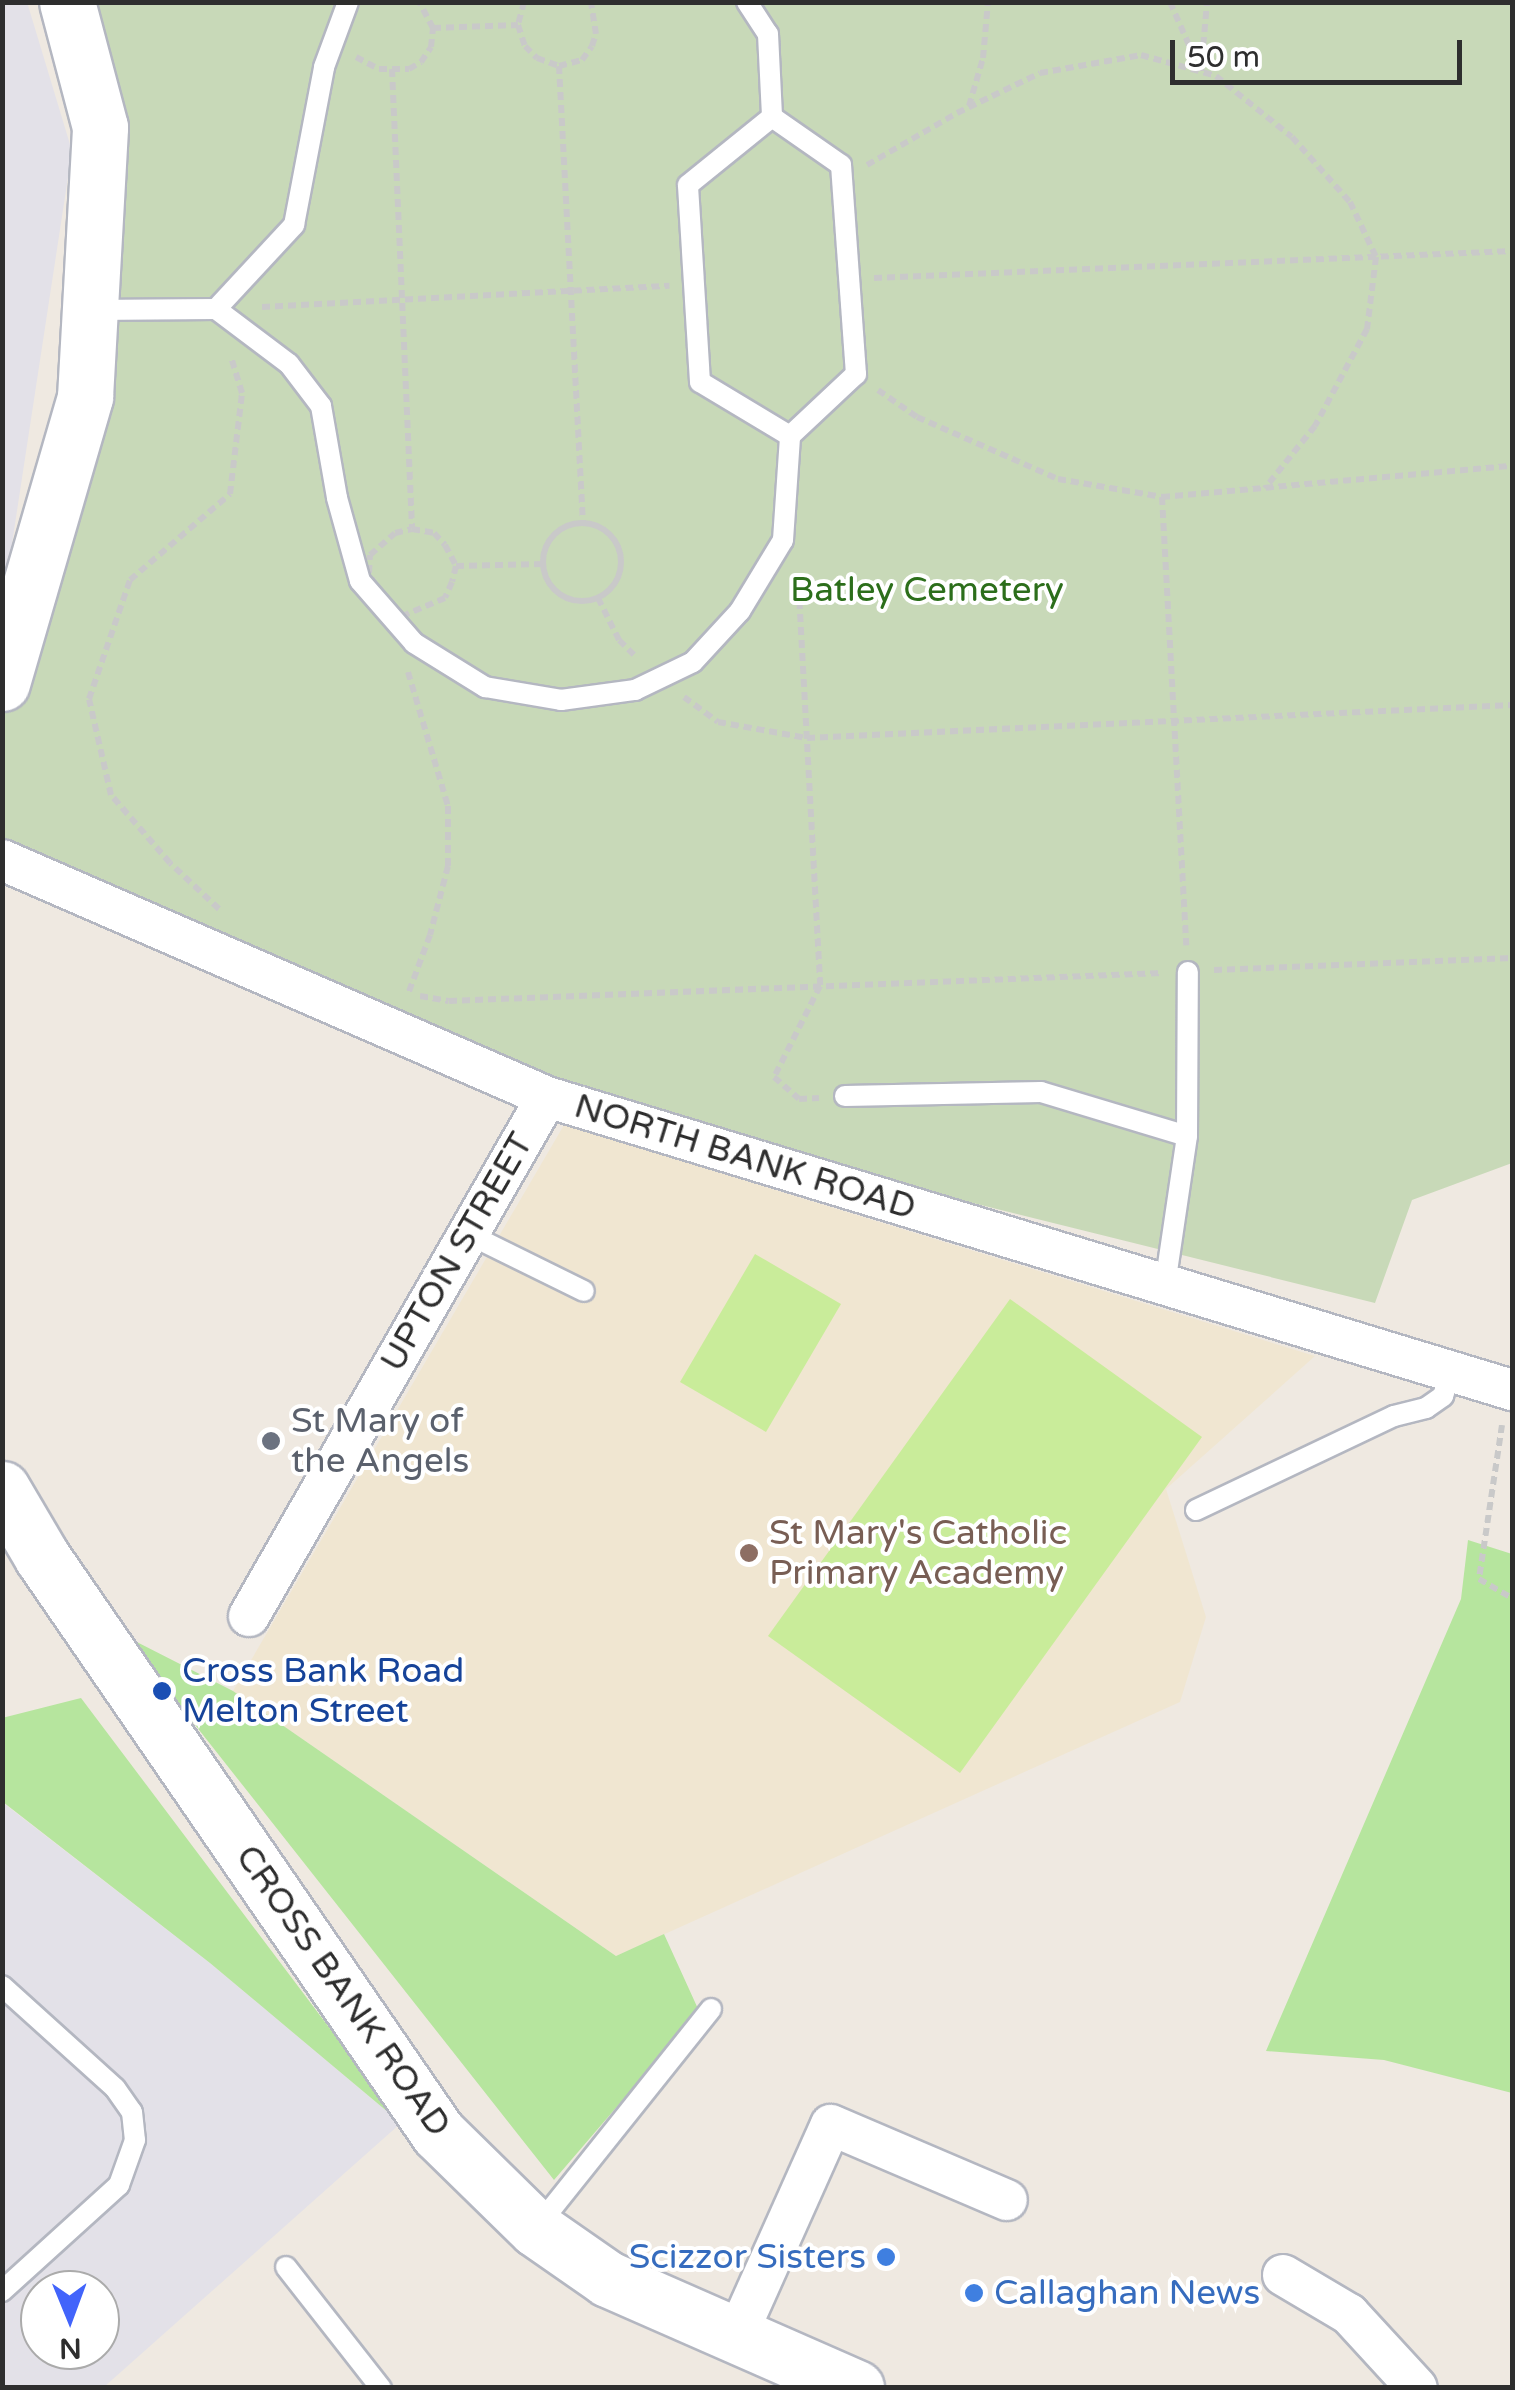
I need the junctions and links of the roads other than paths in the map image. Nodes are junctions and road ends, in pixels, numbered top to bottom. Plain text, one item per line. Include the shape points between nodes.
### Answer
1 (67, 2) edge
2 (747, 2) edge
3 (345, 10) edge
4 (772, 117) junction
5 (216, 309) junction
6 (90, 310) junction
7 (790, 436) junction
8 (2, 683) edge
9 (2, 860) edge
10 (1188, 972) road end
11 (845, 1096) road end
12 (547, 1097) junction
13 (1187, 1136) junction
14 (468, 1234) junction
15 (1165, 1285) junction
16 (584, 1291) dead end
17 (1452, 1372) junction
18 (1510, 1389) edge
19 (2, 1489) edge
20 (1196, 1510) dead end
21 (249, 1616) dead end
22 (2, 1986) edge
23 (712, 2009) dead end
24 (1007, 2200) dead end
25 (536, 2229) junction
26 (286, 2267) dead end
27 (1283, 2276) dead end
28 (2, 2291) edge
29 (736, 2337) junction
30 (382, 2388) edge
31 (856, 2388) edge
32 (1417, 2388) edge

1 - 6 street via 100,128
2 - 4 lane via 768,34
3 - 5 lane via 324,67 294,224
4 - 7 lane via 841,165 856,374
4 - 7 lane via 688,185 700,382
5 - 6 lane
5 - 7 lane via 289,364 321,406 336,498 360,581 396,629 485,687 561,700 635,690 692,662 740,611 783,540
6 - 8 street via 85,398
9 - 12 street, NORTH BANK ROAD
10 - 13 lane
11 - 13 lane via 1042,1092
12 - 14 street, UPTON STREET
12 - 15 street, NORTH BANK ROAD
13 - 15 lane
14 - 16 lane
14 - 21 street, UPTON STREET
15 - 17 street, NORTH BANK ROAD
17 - 18 street, NORTH BANK ROAD
17 - 20 lane via 1443,1396 1426,1408 1394,1416
19 - 25 street, CROSS BANK ROAD via 42,1558 438,2133
22 - 28 lane via 115,2088 132,2112 134,2140 119,2185
23 - 25 lane
24 - 29 street via 831,2125
25 - 29 street, CROSS BANK ROAD via 608,2279
26 - 30 lane
27 - 32 street via 1349,2314
29 - 31 street, CROSS BANK ROAD

